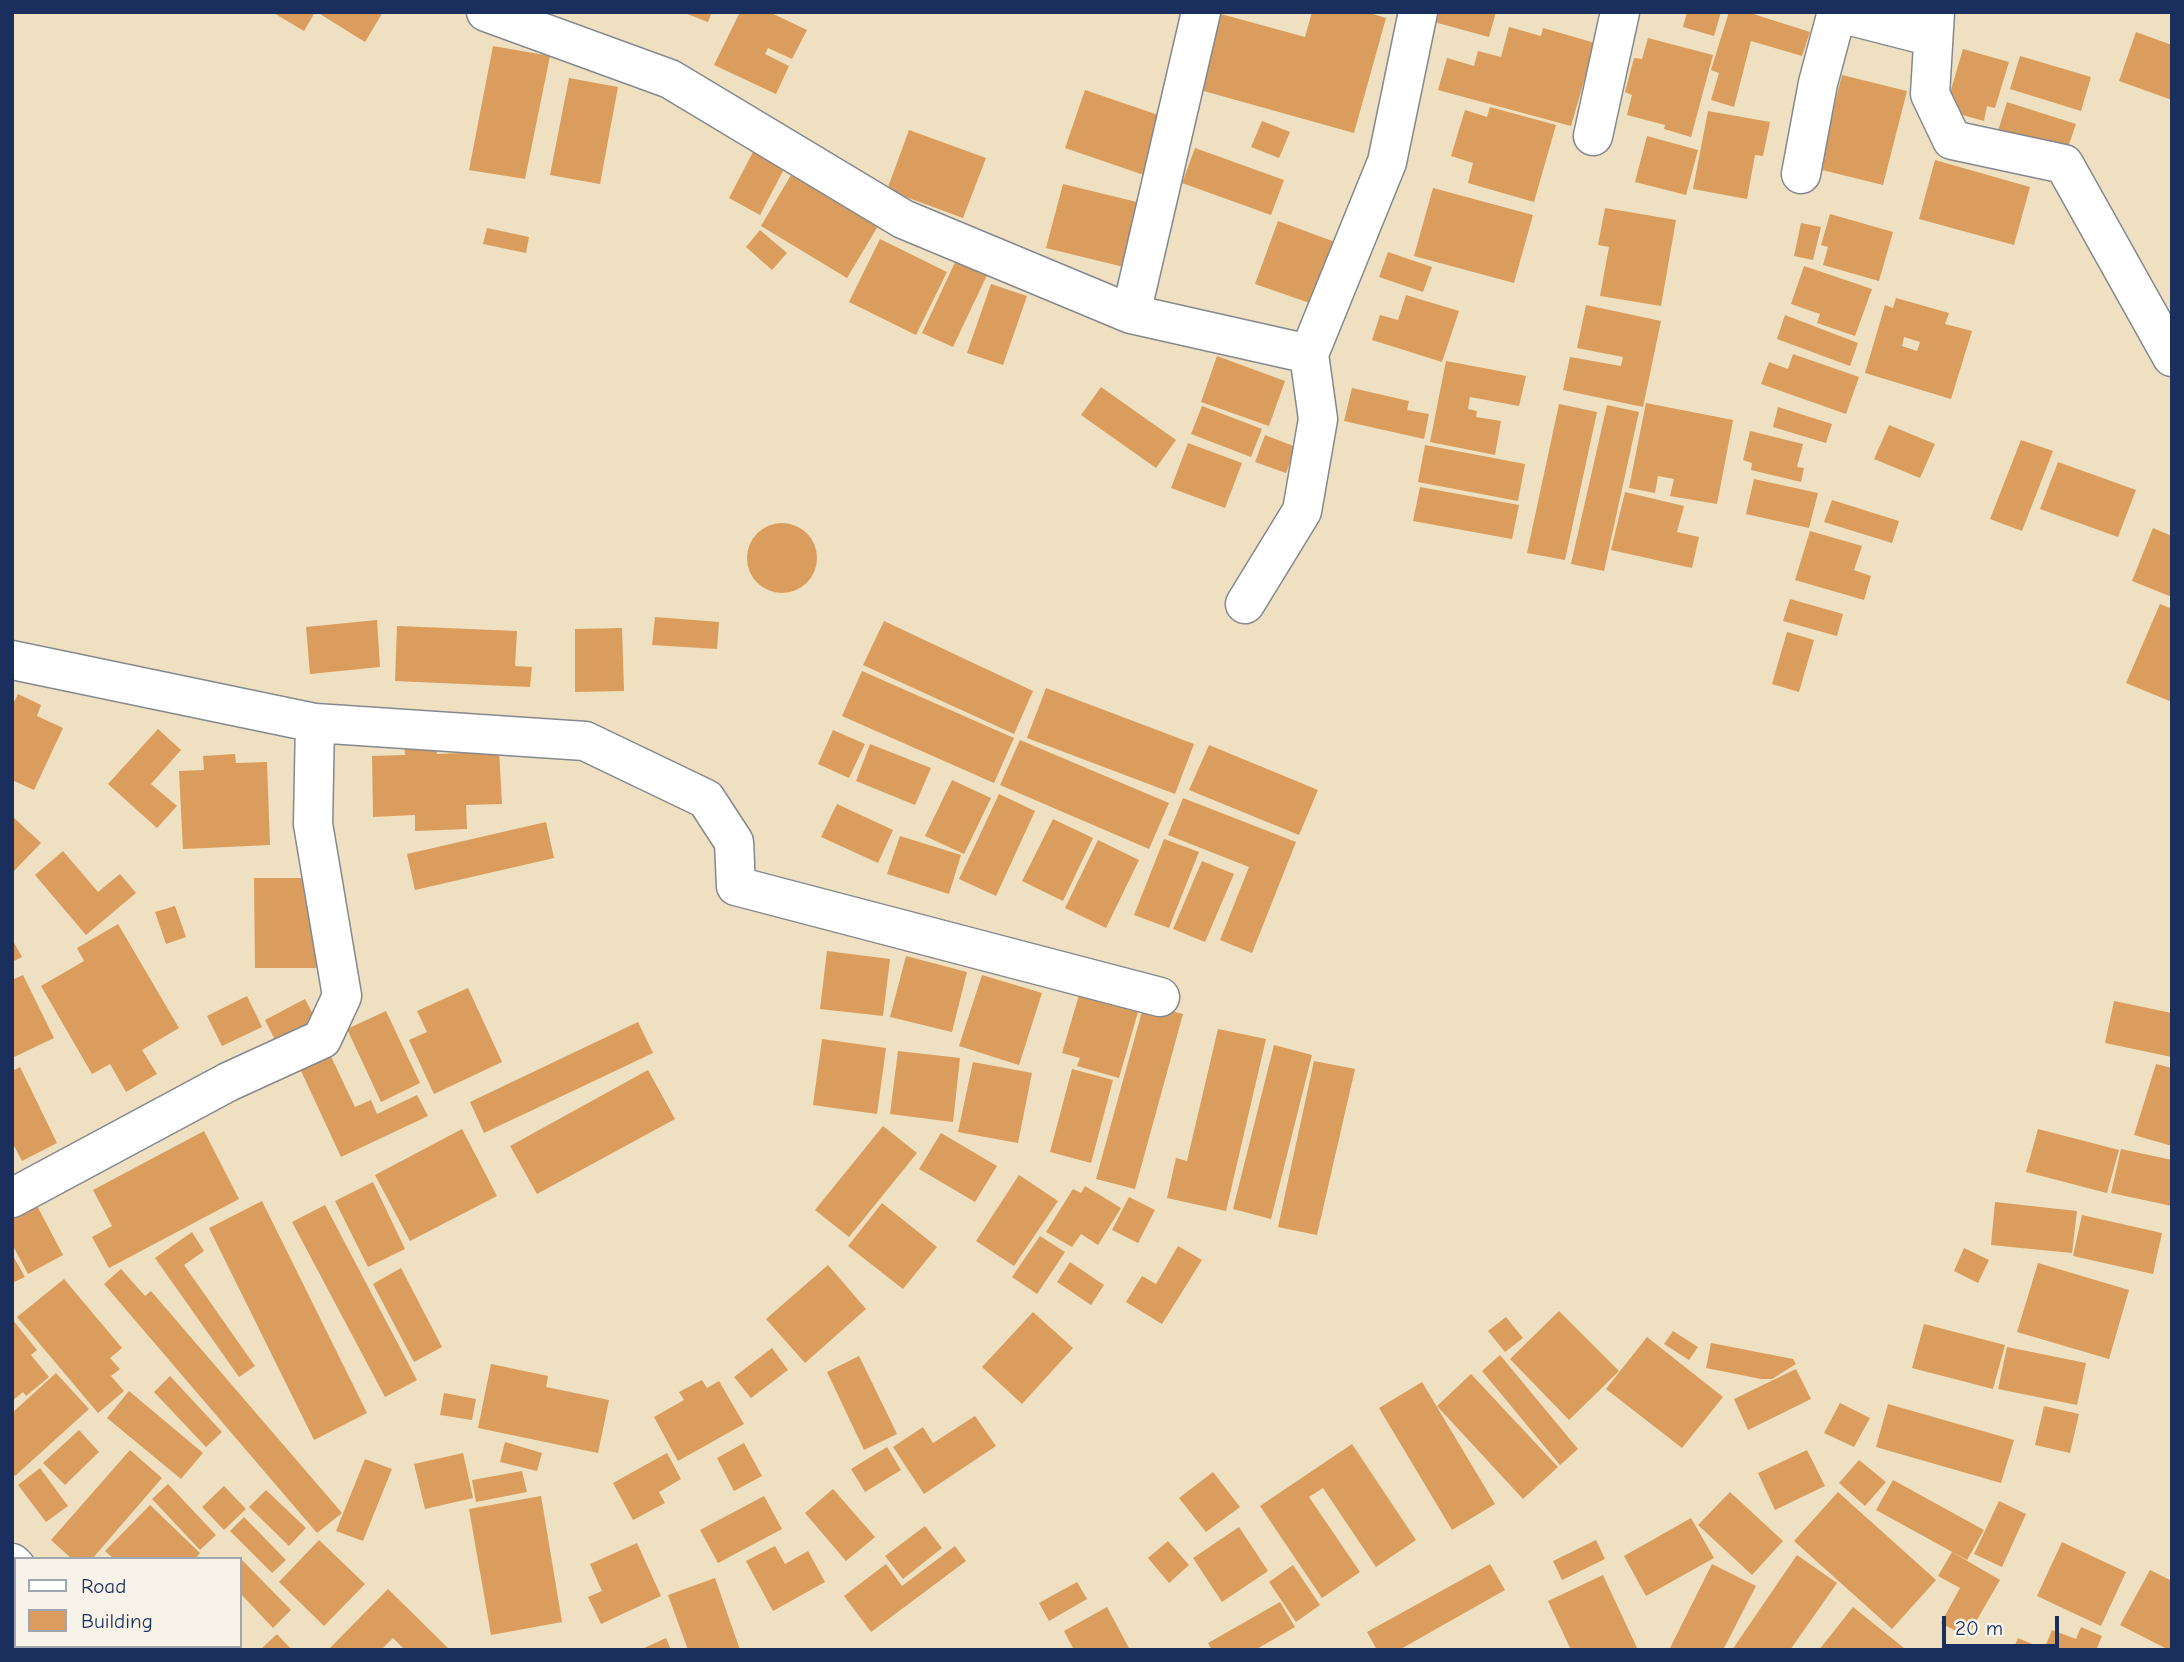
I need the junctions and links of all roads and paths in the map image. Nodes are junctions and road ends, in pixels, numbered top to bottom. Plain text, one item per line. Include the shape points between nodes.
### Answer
1 (486, 12) edge
2 (1201, 12) edge
3 (1418, 12) edge
4 (1620, 12) edge
5 (1850, 13) edge
6 (1934, 25) edge
7 (1593, 135) dead end
8 (1801, 174) dead end
9 (1131, 314) junction
10 (1309, 354) junction
11 (2172, 357) edge
12 (1245, 604) dead end
13 (12, 660) edge
14 (316, 723) junction
15 (1160, 997) dead end
16 (12, 1198) edge

1 - 9 street via 670,79 903,219
2 - 9 street
3 - 10 street via 1387,162
4 - 7 street
5 - 6 street
5 - 8 street via 1818,83
6 - 11 street via 1930,94 1952,140 2064,164
9 - 10 street
10 - 12 street via 1318,419 1302,511
13 - 14 street
14 - 15 street via 585,741 706,799 734,842 736,886
14 - 16 street via 313,824 342,996 322,1038 229,1082

